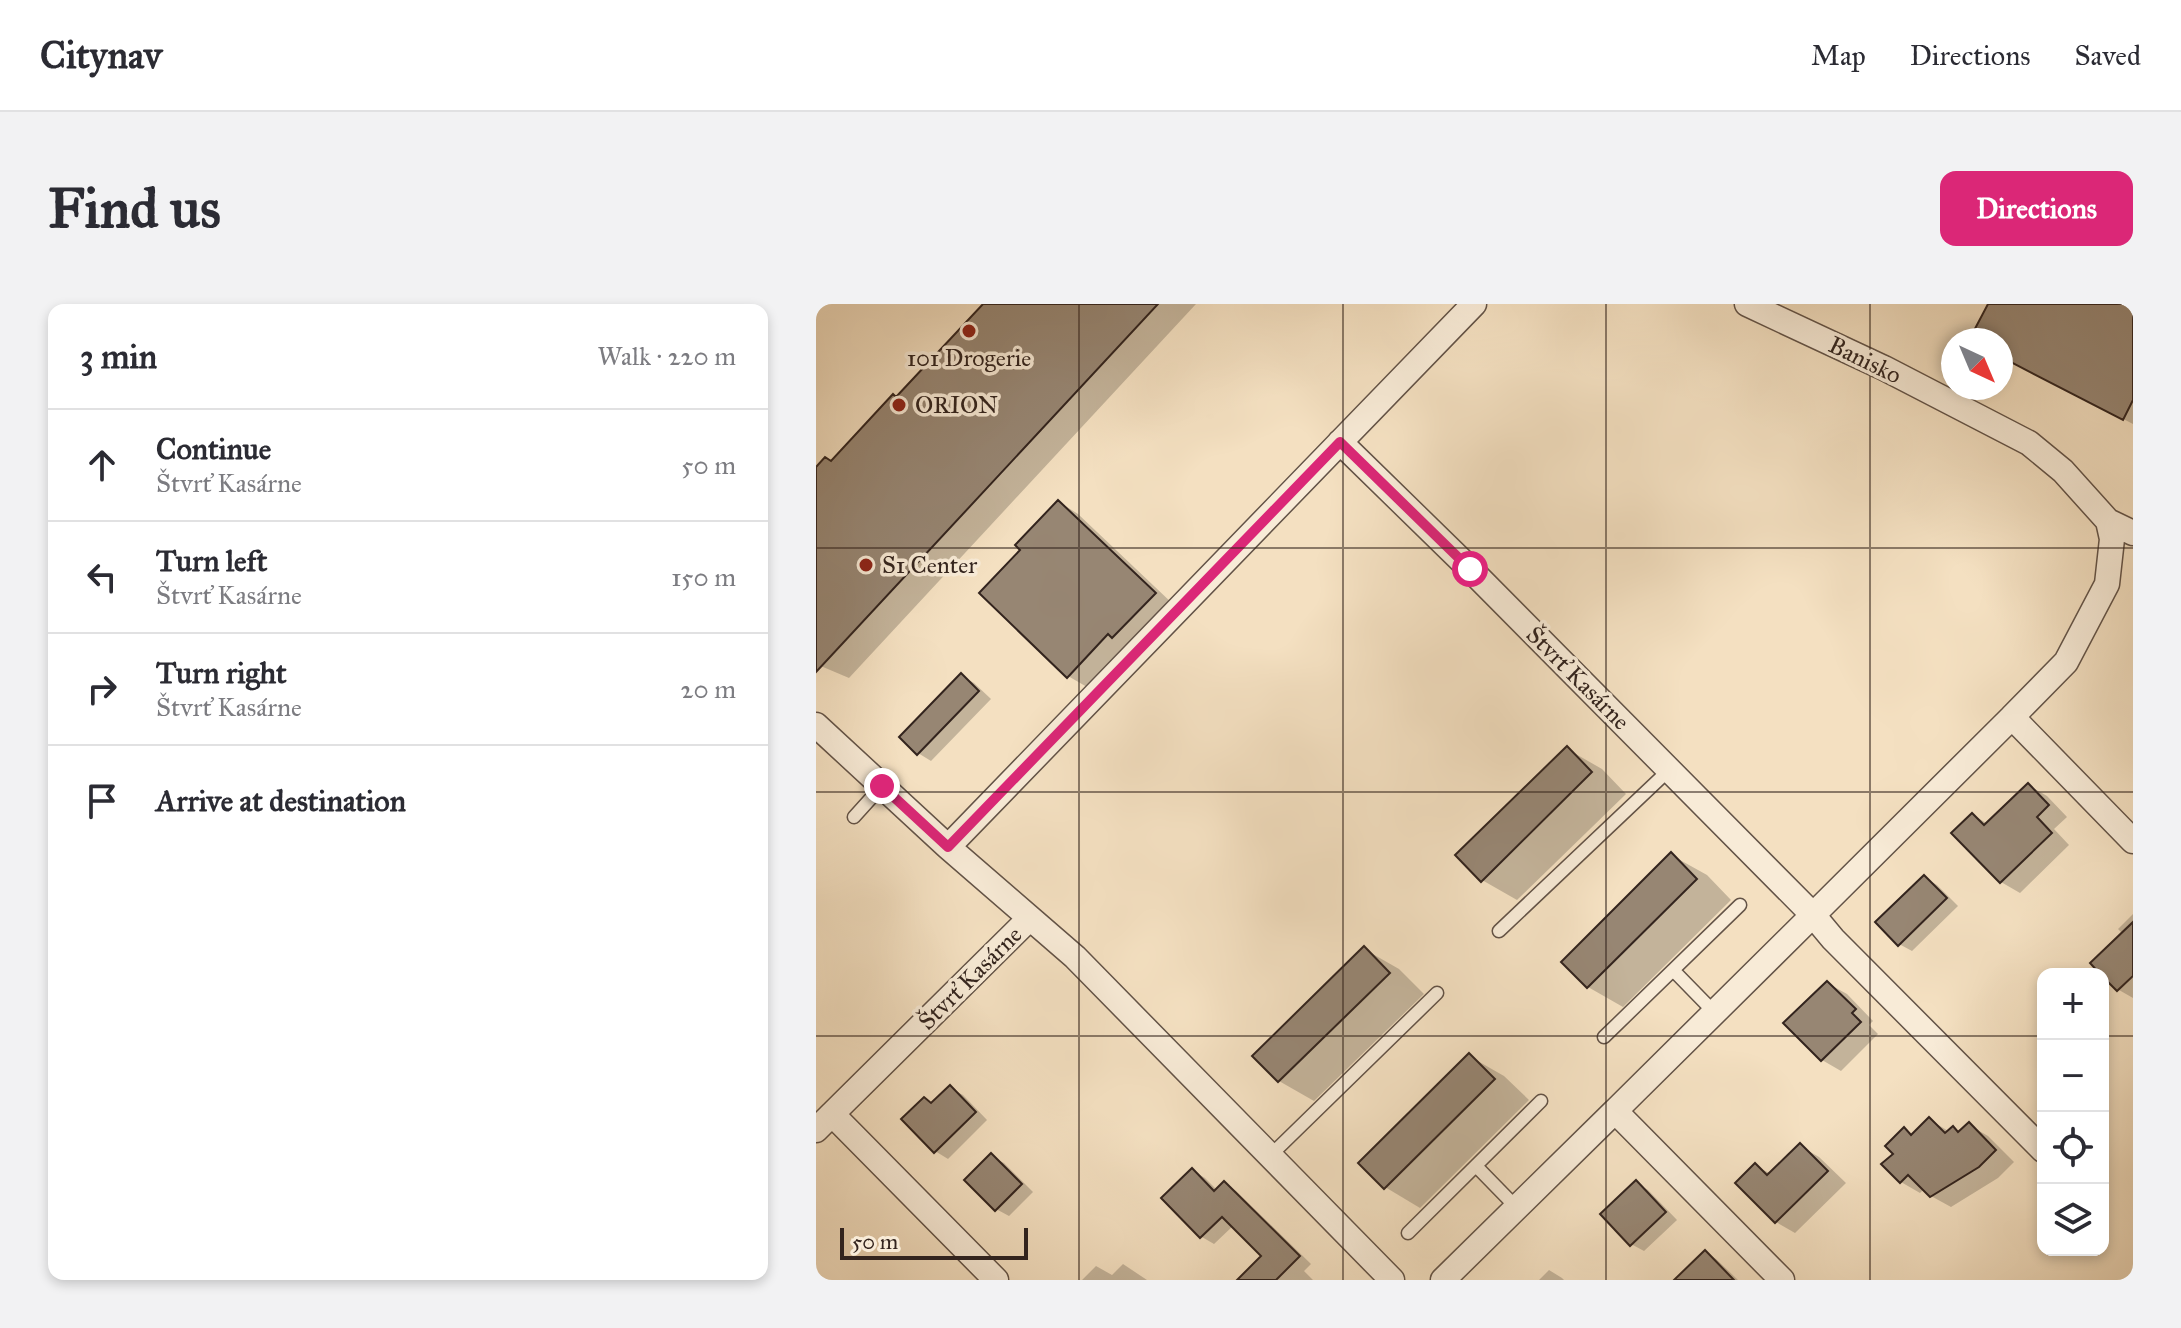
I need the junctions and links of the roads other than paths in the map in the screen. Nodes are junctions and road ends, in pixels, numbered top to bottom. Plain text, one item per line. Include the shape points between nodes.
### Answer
1 (1474, 304) edge
2 (1747, 304) edge
3 (1340, 442) junction
4 (2108, 521) junction
5 (2133, 533) edge
6 (2012, 717) junction
7 (816, 725) edge
8 (1669, 770) junction
9 (882, 786) junction
10 (854, 817) dead end
11 (2133, 841) edge
12 (948, 847) junction
13 (1740, 905) dead end
14 (1813, 915) junction
15 (1030, 918) junction
16 (1499, 931) dead end
17 (1673, 970) junction
18 (1437, 993) dead end
19 (1714, 1012) junction
20 (1604, 1037) dead end
21 (1541, 1101) dead end
22 (1615, 1111) junction
23 (824, 1122) edge
24 (2037, 1144) edge
25 (1270, 1156) junction
26 (1476, 1166) junction
27 (1517, 1208) junction
28 (1408, 1233) dead end
29 (996, 1280) edge
30 (1392, 1280) edge
31 (1443, 1280) edge
32 (1782, 1280) edge

1 - 3 street
2 - 4 street, Banisko via 2029,443
3 - 8 street, Štvrť Kasárne
3 - 12 street
4 - 5 street, Banisko
4 - 6 street via 2112,539 2107,584 2066,662
6 - 11 street
6 - 14 street
7 - 9 street, Štvrť Kasárne
8 - 14 street, Štvrť Kasárne
8 - 16 lane
9 - 10 lane
9 - 12 street, Štvrť Kasárne
12 - 15 street, Štvrť Kasárne
13 - 17 lane
14 - 19 street
14 - 24 street, Štvrť Kasárne
15 - 23 street, Štvrť Kasárne
15 - 25 street
17 - 19 lane
17 - 20 lane
18 - 25 lane
19 - 22 street
21 - 26 lane
22 - 27 street
22 - 32 street
23 - 29 street, Štvrť Kasárne
25 - 30 street
26 - 27 lane
26 - 28 lane
27 - 31 street

